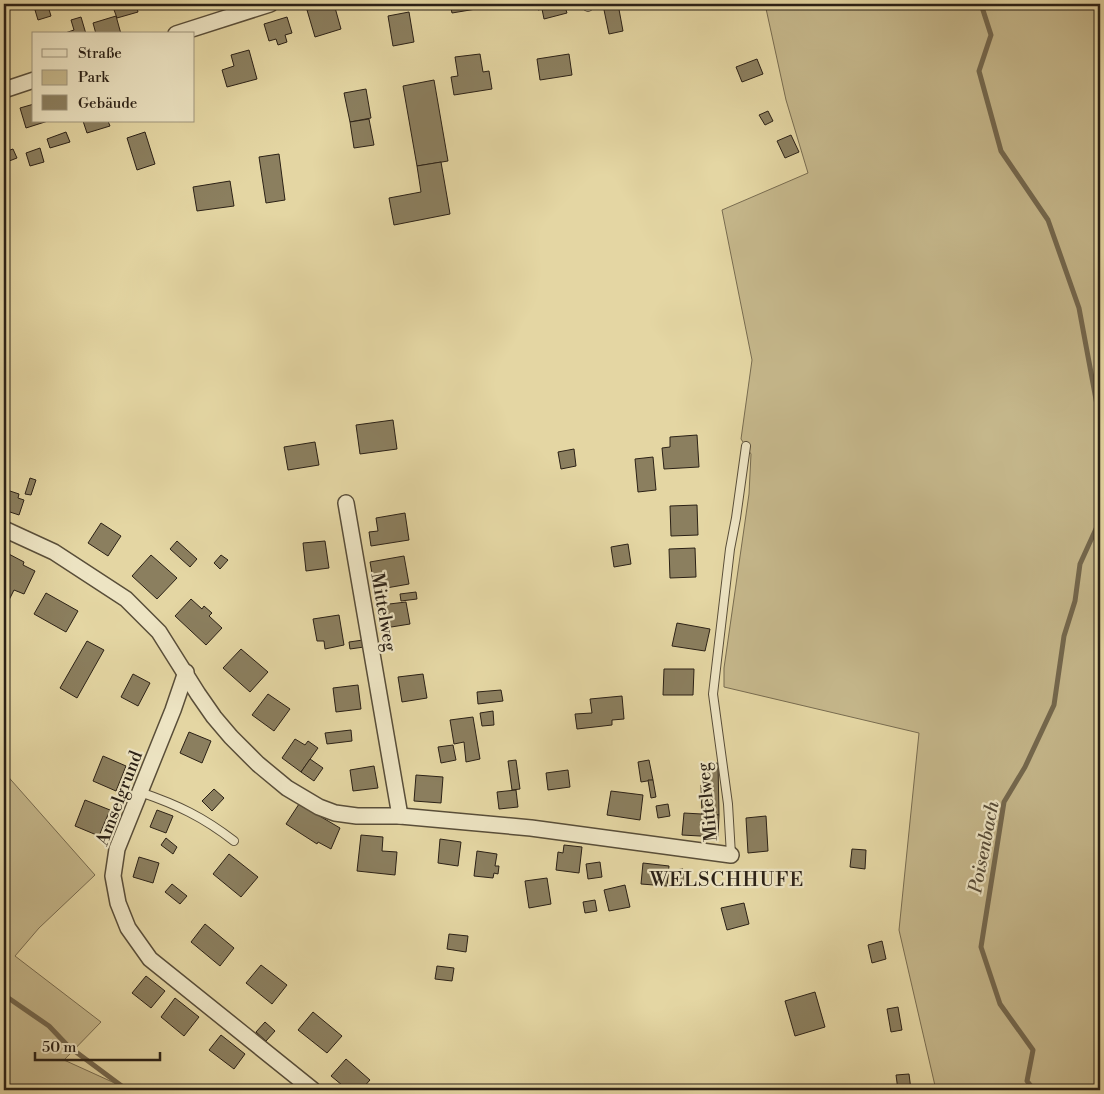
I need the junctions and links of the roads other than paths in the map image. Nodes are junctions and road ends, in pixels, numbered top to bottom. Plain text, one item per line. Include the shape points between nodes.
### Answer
1 (270, 4) edge
2 (182, 32) edge
3 (32, 81) edge
4 (4, 90) edge
5 (746, 446) dead end
6 (346, 504) dead end
7 (4, 529) edge
8 (186, 672) junction
9 (140, 792) junction
10 (400, 816) junction
11 (234, 842) dead end
12 (731, 855) joint
13 (313, 1090) edge

1 - 2 street
3 - 4 street
5 - 12 lane, Mittelweg via 713,694 728,804
6 - 10 street, Mittelweg
7 - 8 street via 54,552 126,599 159,632
8 - 9 street, Amselgrund
8 - 10 street, Mittelweg via 214,717 231,737 287,788 335,813
9 - 11 lane via 190,811
9 - 13 street, Amselgrund via 117,848 113,876 118,903 128,928 150,960
10 - 12 street, Mittelweg via 532,828

